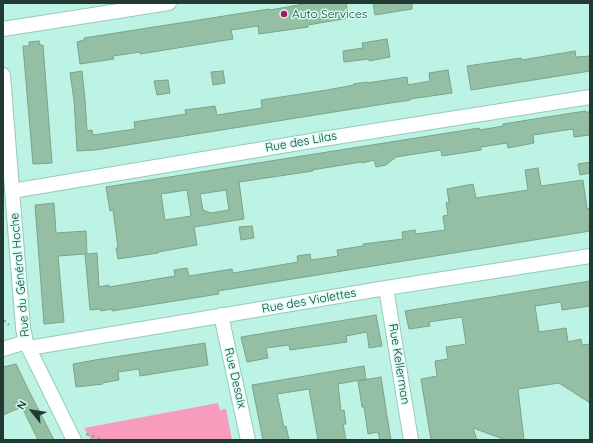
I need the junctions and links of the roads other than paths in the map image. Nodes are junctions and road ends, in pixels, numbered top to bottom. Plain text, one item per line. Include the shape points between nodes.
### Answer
1 (169, 3) edge
2 (3, 29) edge
3 (3, 75) edge
4 (590, 97) edge
5 (12, 191) junction
6 (590, 256) edge
7 (386, 288) junction
8 (221, 316) junction
9 (28, 345) junction
10 (3, 349) edge
11 (74, 440) edge
12 (248, 440) edge
13 (412, 440) edge

1 - 2 street
3 - 5 street, Rue du Général Hoche
4 - 5 street, Rue des Lilas via 323,138
5 - 9 street, Rue du Général Hoche via 23,328
6 - 7 street, Rue des Violettes
7 - 8 street, Rue des Violettes
7 - 13 street, Rue Kellerman
8 - 9 street, Rue des Violettes
8 - 12 street, Rue Desaix
9 - 10 street, Rue des Violettes
9 - 11 street, Rue du Général Hoche

